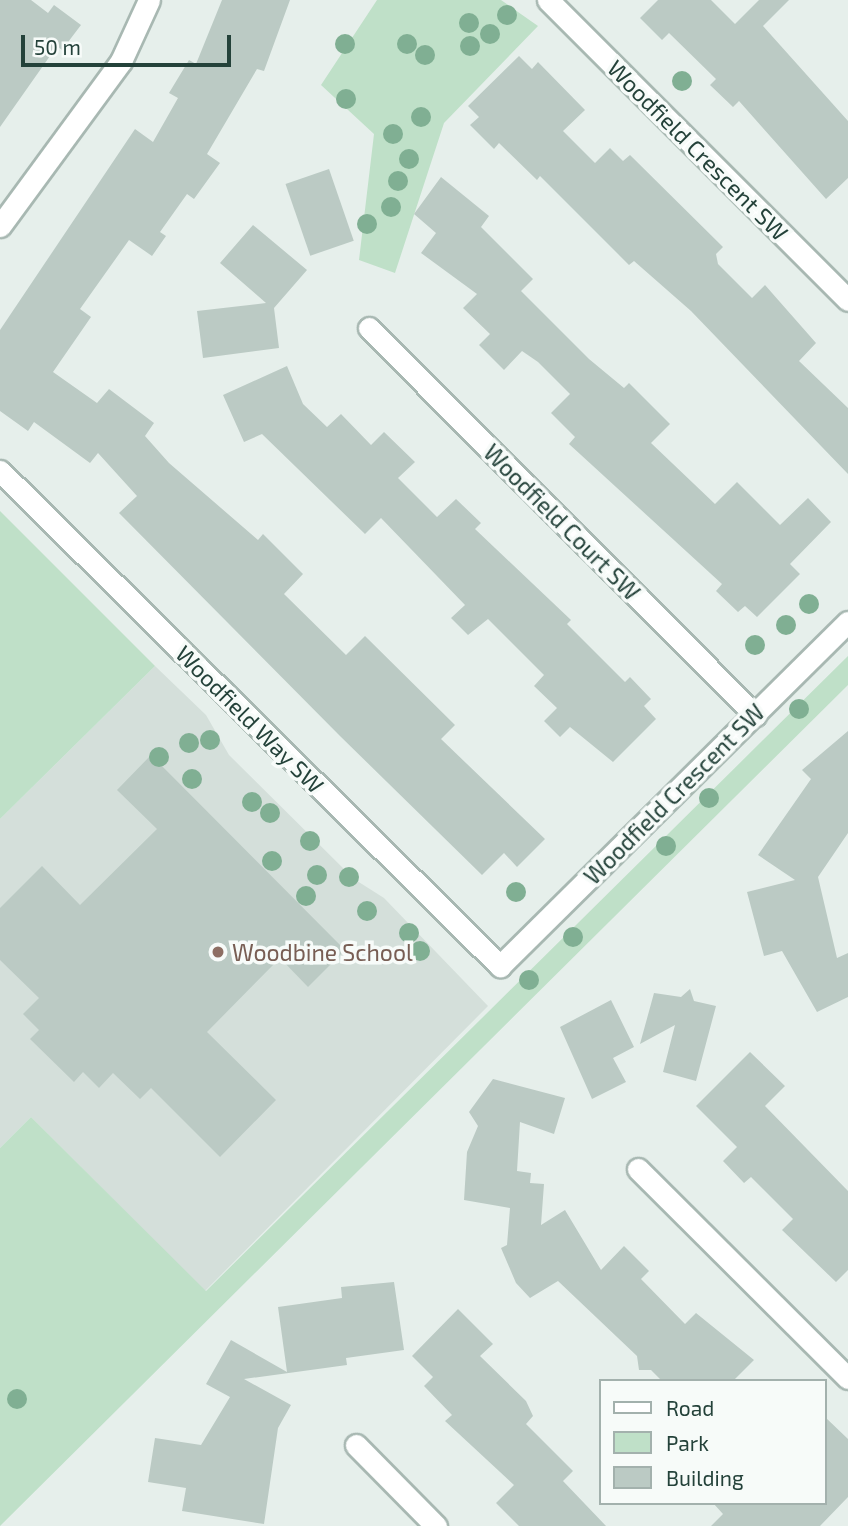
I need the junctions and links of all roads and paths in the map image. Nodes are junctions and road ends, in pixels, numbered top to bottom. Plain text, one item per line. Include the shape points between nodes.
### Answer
1 (149, 0) edge
2 (561, 4) edge
3 (0, 226) edge
4 (848, 300) edge
5 (369, 328) dead end
6 (0, 471) edge
7 (848, 622) edge
8 (755, 715) junction
9 (500, 966) joint
10 (638, 1169) dead end
11 (848, 1378) edge
12 (356, 1445) dead end
13 (436, 1526) edge

1 - 3 street via 121,61
2 - 4 street, Woodfield Crescent SW
5 - 8 street, Woodfield Court SW
6 - 9 street, Woodfield Way SW
7 - 8 street, Woodfield Crescent SW
8 - 9 street, Woodfield Crescent SW
10 - 11 street
12 - 13 street

